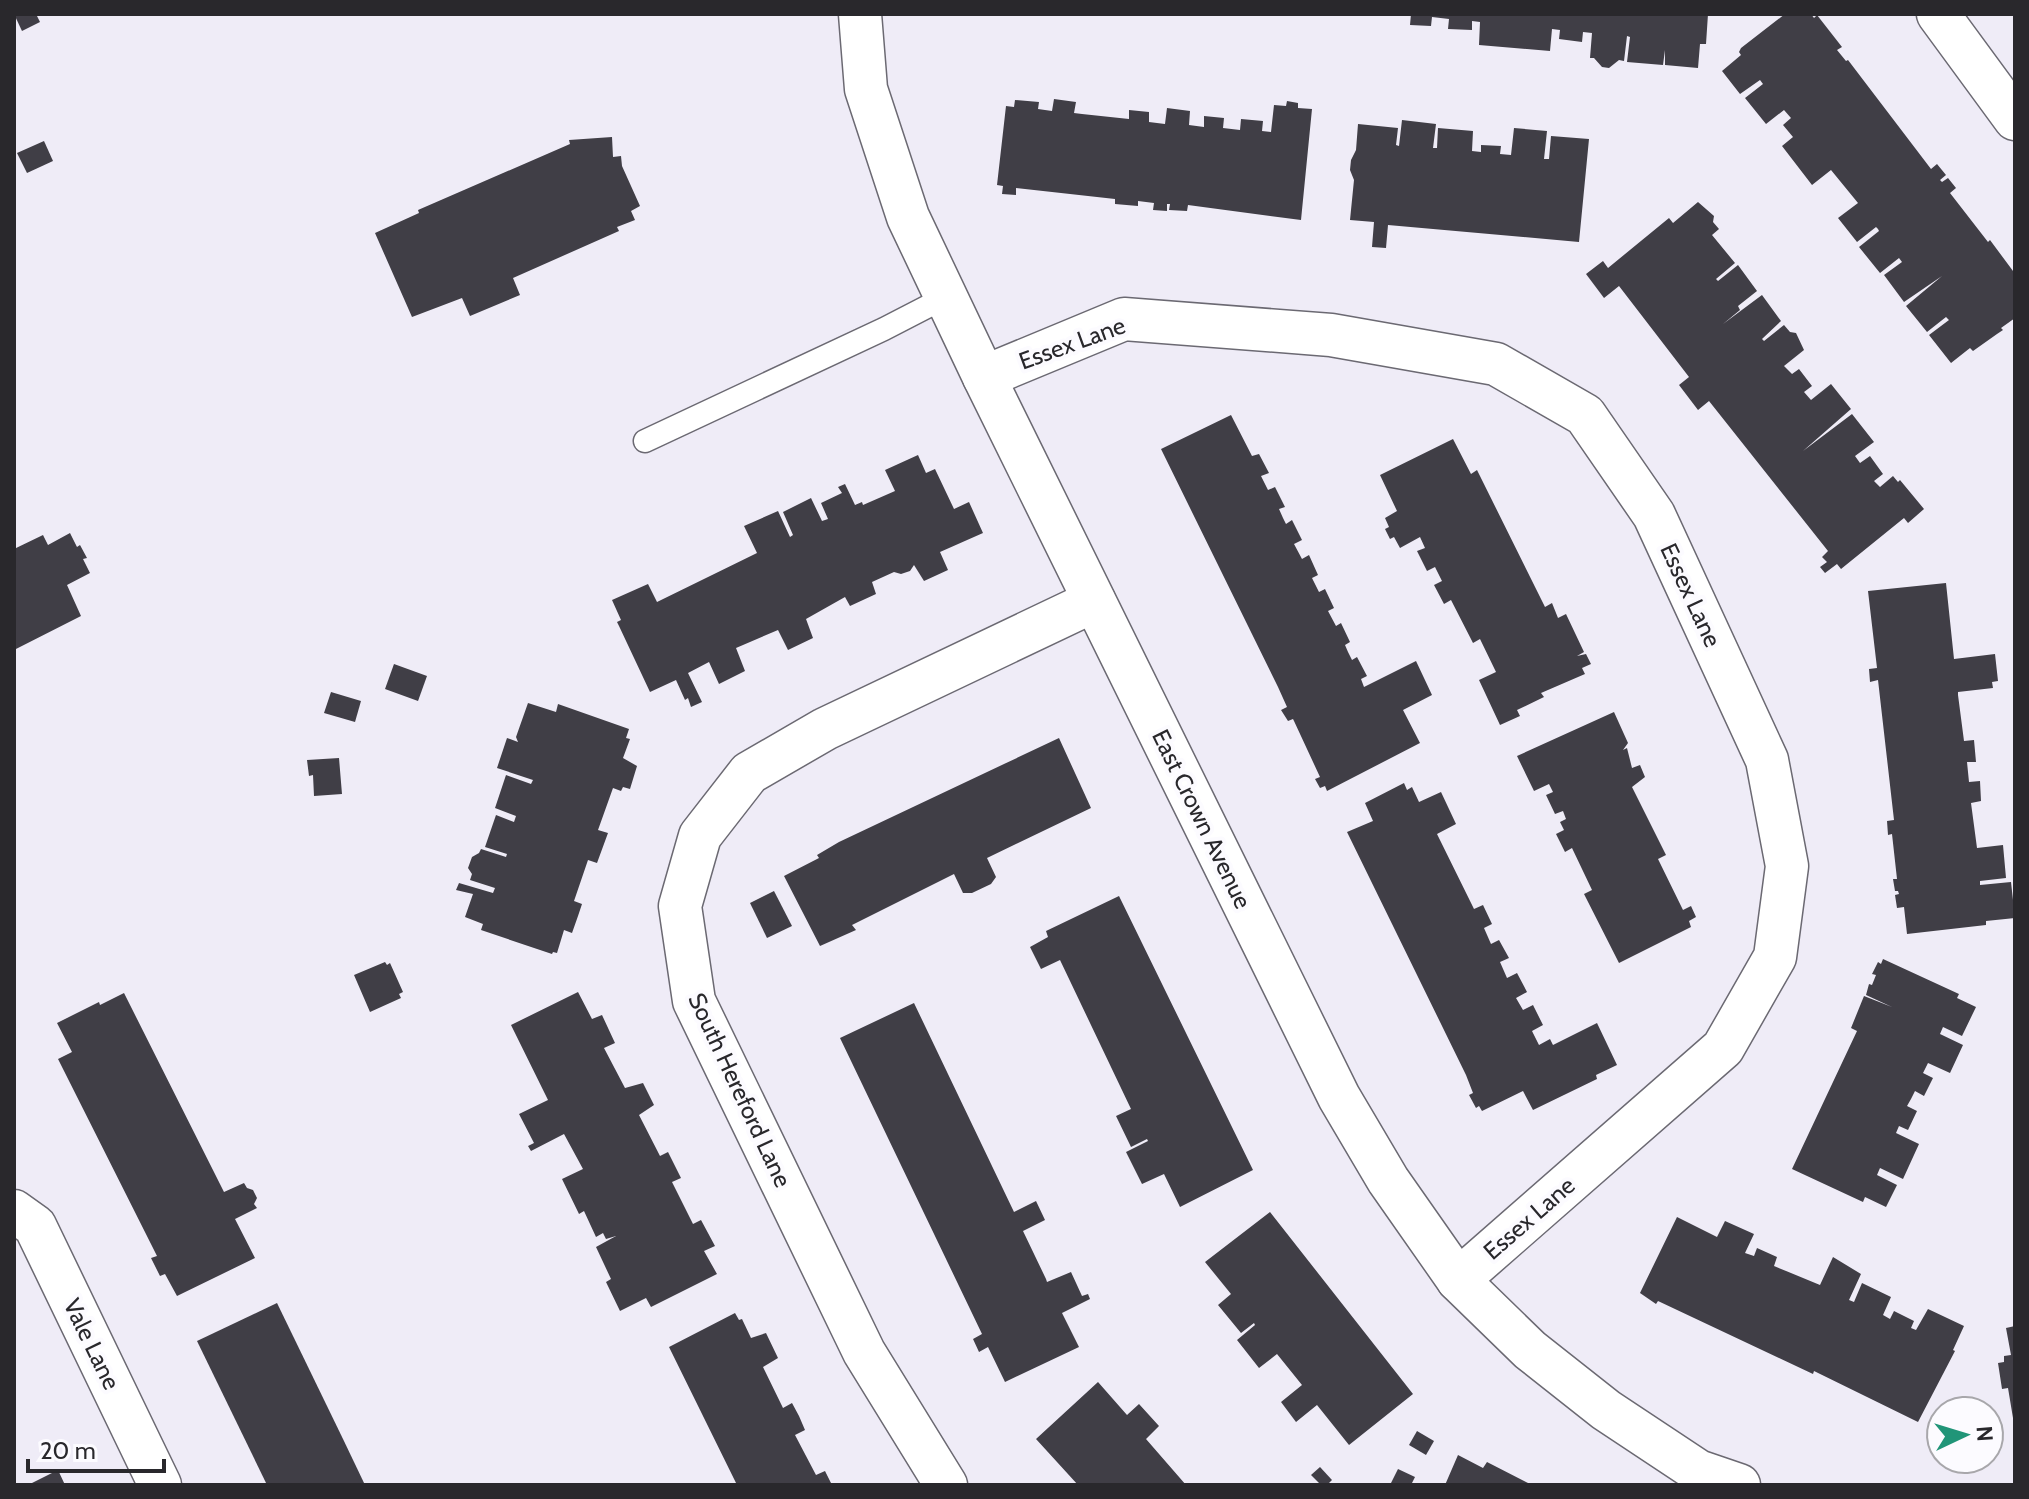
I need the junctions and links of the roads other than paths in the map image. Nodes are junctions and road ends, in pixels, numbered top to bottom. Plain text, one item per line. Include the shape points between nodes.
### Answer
1 (860, 14) edge
2 (1938, 14) edge
3 (2015, 119) edge
4 (946, 297) junction
5 (984, 377) junction
6 (645, 441) dead end
7 (1094, 601) junction
8 (14, 1211) edge
9 (1458, 1280) junction
10 (1695, 1478) edge
11 (160, 1485) edge
12 (946, 1485) edge
13 (1739, 1485) edge

1 - 4 street, East Crown Avenue via 866,89 908,217
2 - 3 street
4 - 5 street, East Crown Avenue
4 - 6 lane
5 - 7 street, East Crown Avenue
5 - 9 street, Essex Lane via 1124,319 1331,335 1496,364 1585,415 1654,515 1767,760 1787,866 1775,957 1723,1048
7 - 9 street, East Crown Avenue via 1339,1097 1388,1180
7 - 12 street, South Hereford Lane via 825,729 749,773 700,836 680,906 694,1001 864,1352
8 - 11 street, Vale Lane via 35,1226
9 - 10 street, East Crown Avenue via 1541,1359
10 - 13 street, East Crown Avenue

